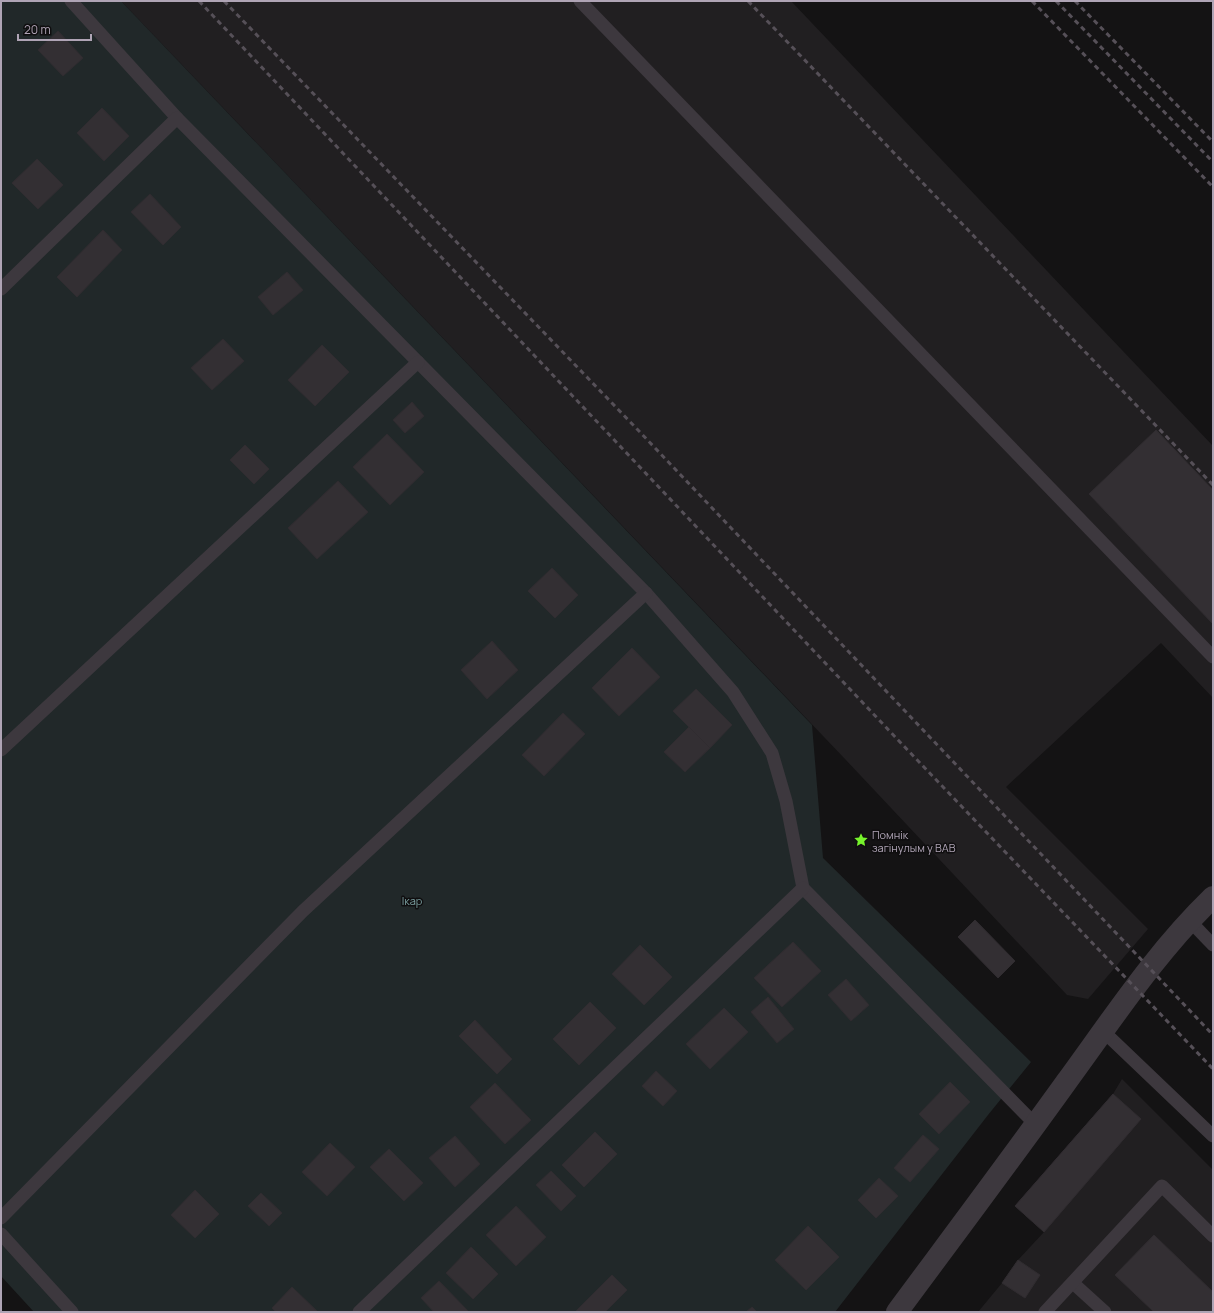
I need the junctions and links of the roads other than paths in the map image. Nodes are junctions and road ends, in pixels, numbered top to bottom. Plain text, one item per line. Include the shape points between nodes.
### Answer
1 (71, 1) edge
2 (580, 1) edge
3 (177, 118) junction
4 (1, 289) edge
5 (418, 362) junction
6 (646, 593) junction
7 (1213, 657) edge
8 (1, 750) edge
9 (803, 888) junction
10 (1213, 897) edge
11 (1189, 920) junction
12 (1213, 945) edge
13 (1103, 1032) junction
14 (1036, 1125) junction
15 (1213, 1136) edge
16 (1, 1218) edge
17 (1, 1234) edge
18 (1213, 1236) edge
19 (1073, 1283) junction
20 (72, 1312) edge
21 (359, 1312) edge
22 (897, 1312) edge
23 (1045, 1312) edge
24 (1105, 1312) edge

1 - 3 lane
2 - 7 lane
3 - 4 lane
3 - 5 lane
5 - 6 lane
5 - 8 lane
6 - 9 lane via 733,692 772,753 786,801
6 - 16 lane via 304,911
9 - 14 lane
9 - 21 lane
10 - 11 street
11 - 12 lane
11 - 13 street via 1135,987
13 - 14 street
13 - 15 lane
14 - 22 street
17 - 20 lane
18 - 19 lane via 1162,1186
19 - 23 lane
19 - 24 lane

